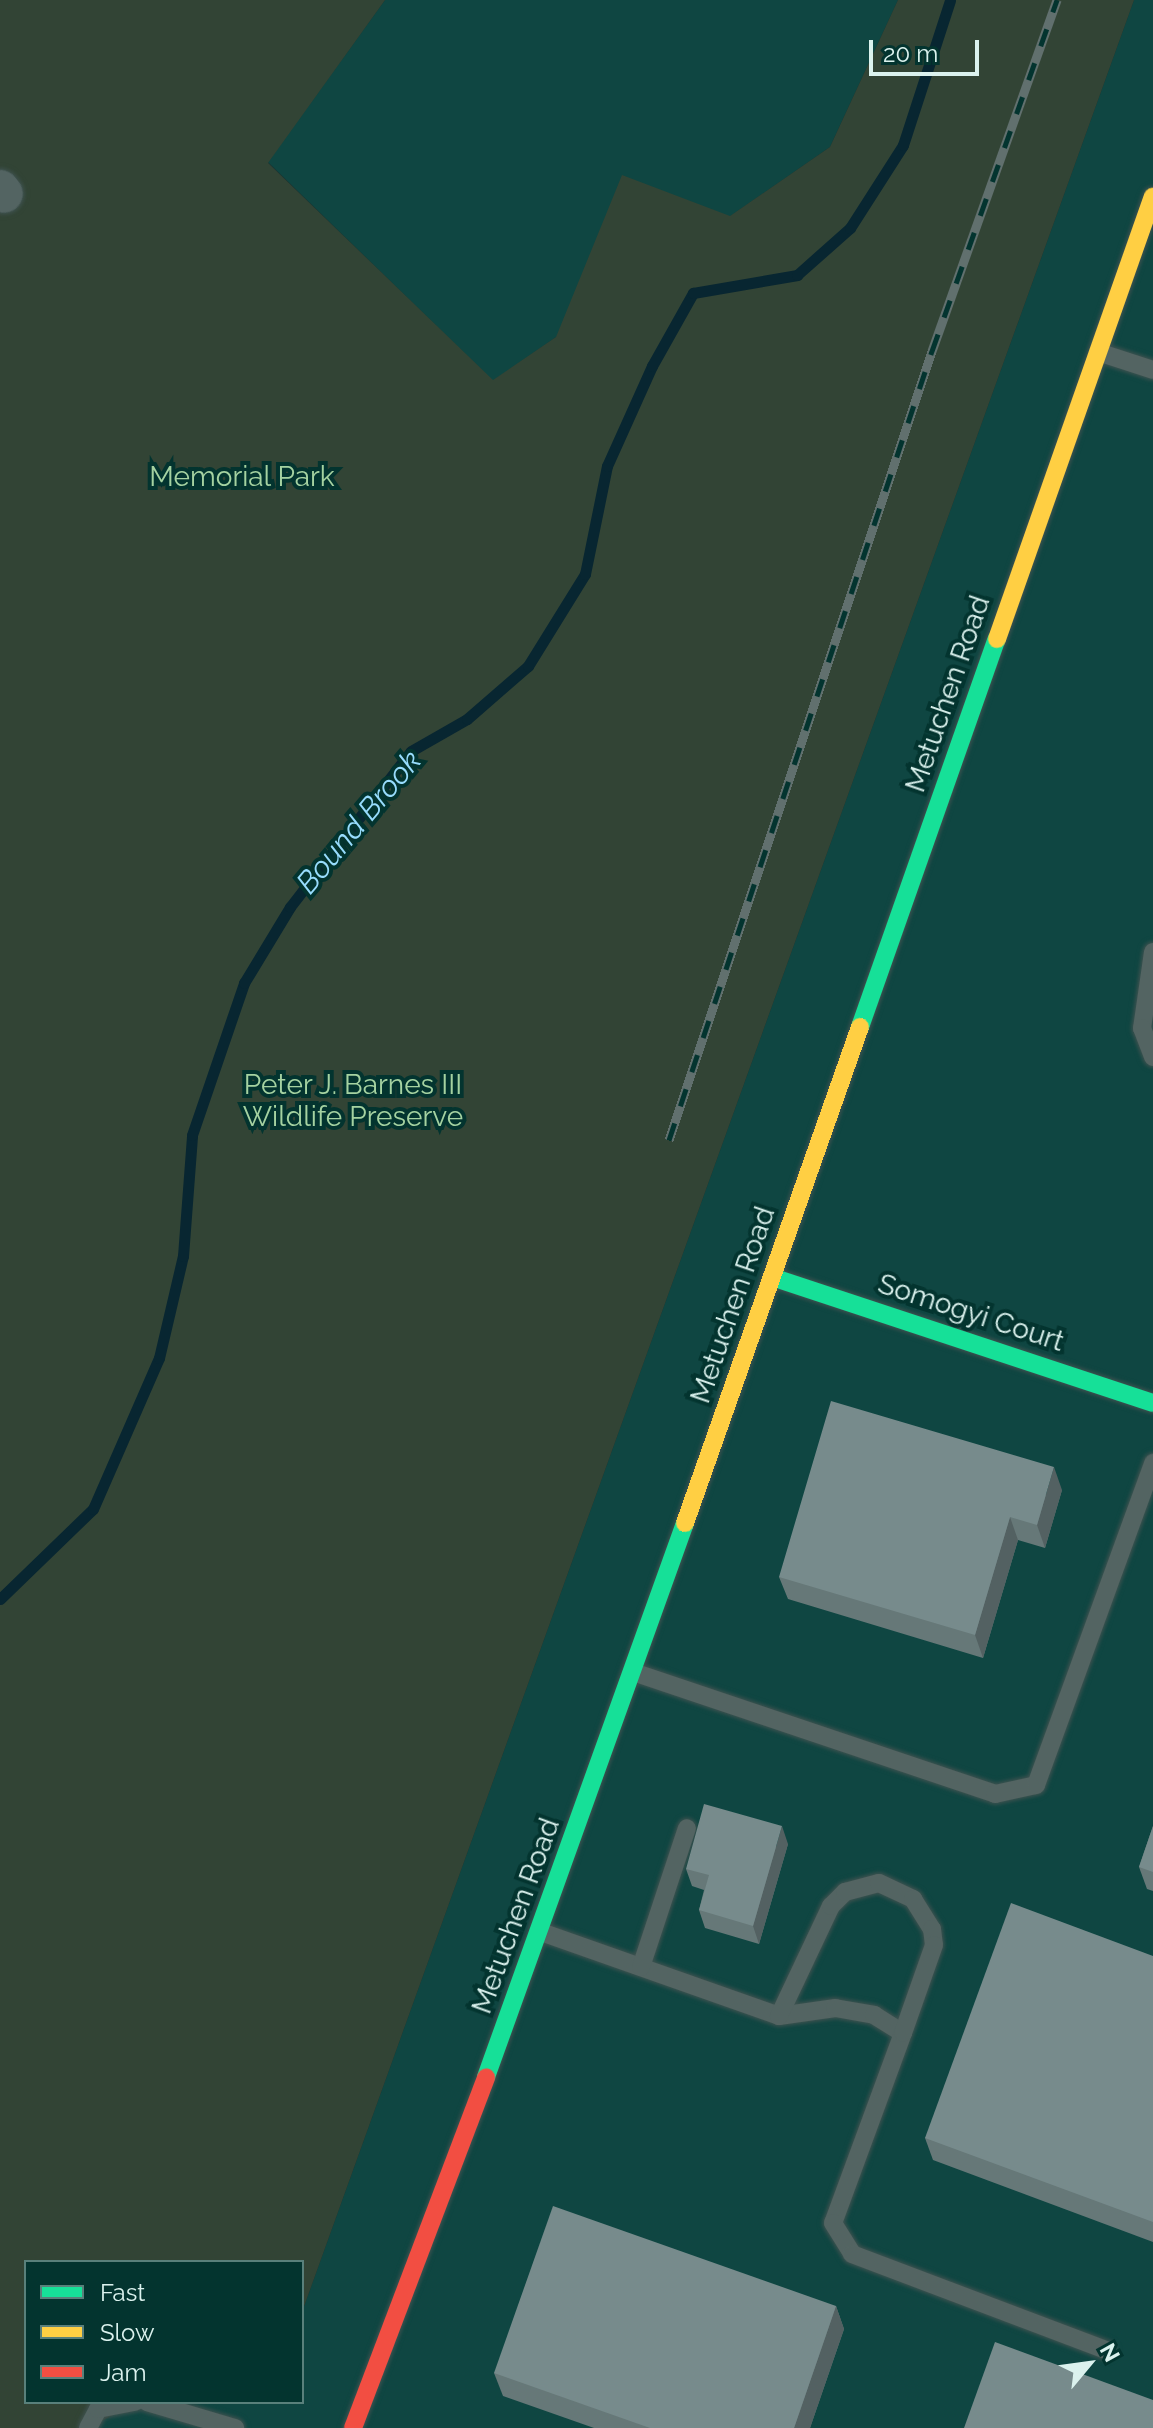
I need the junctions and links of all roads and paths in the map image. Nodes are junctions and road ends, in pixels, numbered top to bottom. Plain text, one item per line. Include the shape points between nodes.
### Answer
1 (1153, 197) edge
2 (1098, 352) junction
3 (1153, 370) edge
4 (1153, 952) edge
5 (1153, 1057) edge
6 (772, 1277) junction
7 (1153, 1403) edge
8 (1153, 1463) edge
9 (633, 1672) junction
10 (687, 1828) dead end
11 (541, 1932) junction
12 (641, 1967) junction
13 (779, 2016) junction
14 (903, 2033) junction
15 (1106, 2350) dead end
16 (124, 2404) edge
17 (154, 2404) edge
18 (88, 2428) edge
19 (235, 2428) edge
20 (353, 2428) edge

1 - 2 street, Metuchen Road
2 - 3 lane
2 - 6 street, Metuchen Road
4 - 5 lane via 1142,1028
6 - 7 street, Somogyi Court
6 - 9 street, Metuchen Road
8 - 9 lane via 1036,1785 995,1794
9 - 11 street, Metuchen Road
10 - 12 lane
11 - 12 lane
11 - 20 street, Metuchen Road
12 - 13 lane
13 - 14 lane via 835,2008 874,2015
13 - 14 lane via 831,1906 845,1892 879,1883 913,1899 932,1929 934,1945
14 - 15 lane via 833,2223 852,2254
16 - 18 lane via 98,2409
17 - 19 lane

